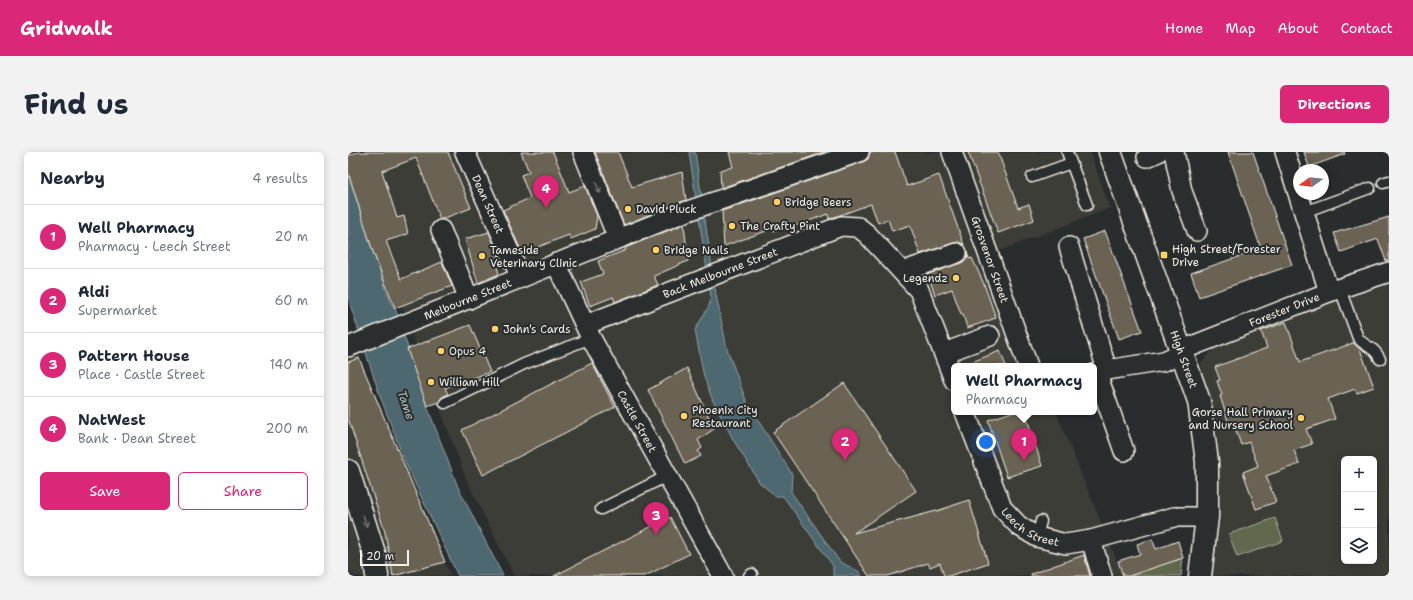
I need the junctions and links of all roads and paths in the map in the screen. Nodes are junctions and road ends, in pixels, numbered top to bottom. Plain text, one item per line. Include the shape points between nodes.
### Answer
1 (465, 152) edge
2 (583, 152) edge
3 (858, 152) edge
4 (952, 152) edge
5 (1067, 152) edge
6 (1110, 152) edge
7 (1174, 152) edge
8 (1285, 152) edge
9 (1071, 163) junction
10 (1032, 177) dead end
11 (1370, 188) dead end
12 (1087, 205) dead end
13 (1304, 212) junction
14 (441, 230) dead end
15 (1197, 231) dead end
16 (618, 239) junction
17 (1069, 247) dead end
18 (957, 253) dead end
19 (556, 263) junction
20 (1389, 272) edge
21 (906, 276) junction
22 (521, 278) junction
23 (1334, 290) junction
24 (469, 299) junction
25 (588, 331) junction
26 (990, 336) dead end
27 (355, 344) edge
28 (1182, 352) junction
29 (944, 353) junction
30 (1380, 360) dead end
31 (1027, 363) edge
32 (951, 372) edge
33 (1100, 373) edge
34 (445, 403) dead end
35 (971, 415) edge
36 (1124, 452) dead end
37 (348, 471) edge
38 (667, 476) junction
39 (601, 509) dead end
40 (1207, 517) junction
41 (1091, 540) junction
42 (377, 576) edge
43 (723, 576) edge
44 (1102, 576) edge
45 (1200, 576) edge

1 - 22 street, Dean Street
2 -> 16 street
3 - 16 street, Melbourne Street via 715,201
4 - 31 street, Grosvenor Street
5 - 9 lane
6 - 28 main road, High Street
7 - 15 street via 1182,191
8 - 13 street
9 - 10 lane
9 - 12 lane
11 - 13 lane
13 - 23 street
14 - 24 street
16 - 19 street, Melbourne Street
17 - 33 street
18 - 21 street via 914,268
19 - 22 street, Melbourne Street
19 - 25 street, Castle Street
20 - 23 street, Forester Drive
21 - 25 street, Back Melbourne Street via 868,234 858,227 841,226 688,285
21 - 29 street via 919,290
22 - 24 street, Melbourne Street
23 - 28 street, Forester Drive
23 - 30 lane via 1358,338 1376,350
24 - 27 street, Melbourne Street
25 - 34 lane, Back Melbourne Street
25 - 38 street, Castle Street
26 - 29 street
28 - 33 street, Forester Drive via 1164,361
28 - 40 main road, High Street via 1199,401 1207,462
29 - 32 street
33 - 36 street
35 - 41 street, Leech Street via 1002,508 1019,526 1039,529 1066,544
37 -> 42 main road via 374,553
38 - 39 lane
38 - 43 street, Castle Street
40 - 41 street, Leech Street via 1174,518
40 - 45 main road, High Street
41 - 44 street

